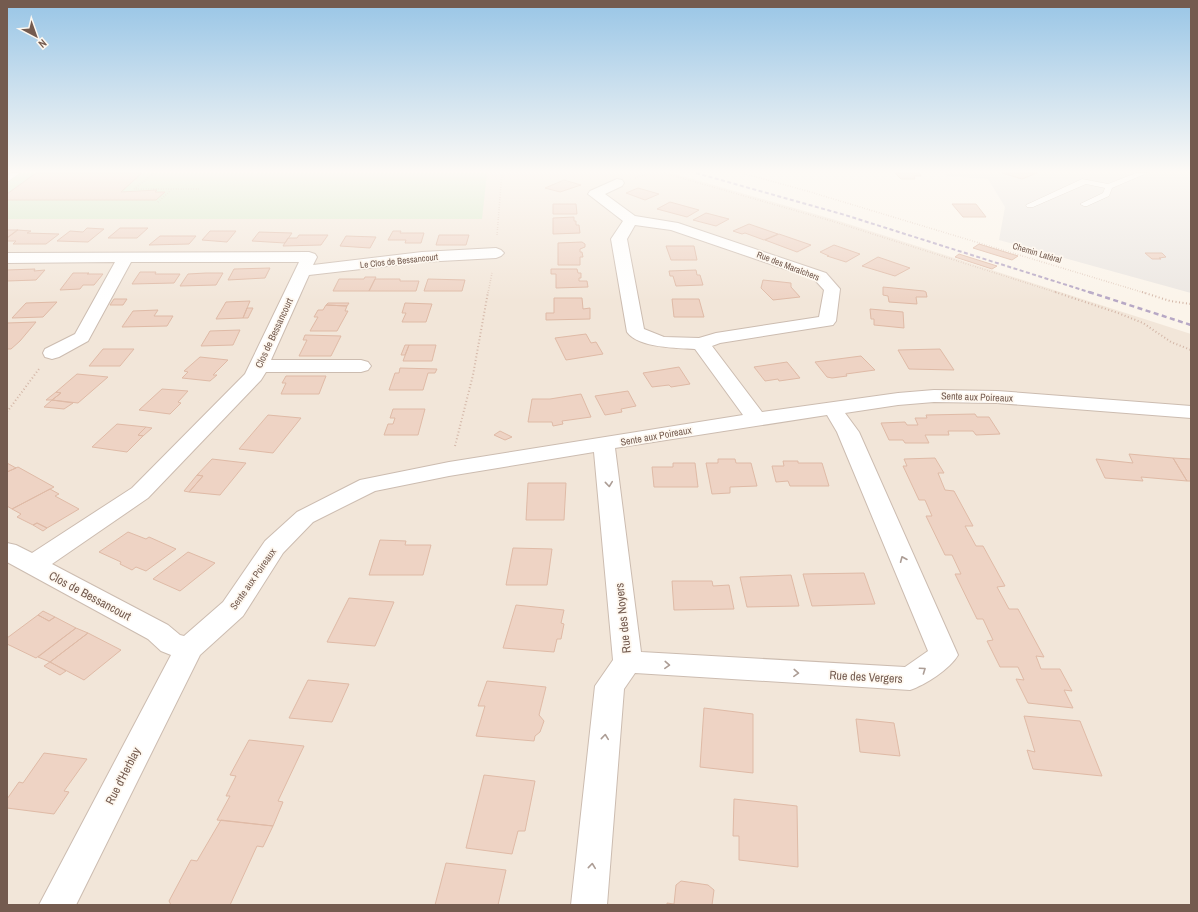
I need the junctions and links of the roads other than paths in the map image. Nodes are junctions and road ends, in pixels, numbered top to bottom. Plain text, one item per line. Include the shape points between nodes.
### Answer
1 (625, 216) edge
2 (631, 220) junction
3 (496, 253) road end
4 (7, 258) edge
5 (126, 258) junction
6 (303, 271) junction
7 (701, 344) junction
8 (52, 353) road end
9 (258, 366) junction
10 (361, 366) dead end
11 (832, 408) junction
12 (1191, 412) edge
13 (757, 419) junction
14 (604, 445) junction
15 (7, 551) edge
16 (32, 565) junction
17 (189, 648) junction
18 (628, 662) junction
19 (57, 905) edge
20 (589, 905) edge

1 - 2 street, Rue des Maraîchers
2 - 7 street, Rue des Maraîchers via 619,239 636,332 661,342
2 - 7 street, Rue des Maraîchers via 681,228 820,276 832,289 828,321 716,338
3 - 6 street, Le Clos de Bessancourt via 422,257
4 - 5 street, Clos de Bessancourt
5 - 6 street, Clos de Bessancourt via 309,257
5 - 8 street via 82,337
6 - 9 street, Clos de Bessancourt
7 - 13 street
9 - 10 street
9 - 16 street, Clos de Bessancourt via 254,376 140,493
11 - 12 street, Sente aux Poireaux via 926,397 963,396
11 - 13 street, Sente aux Poireaux
18 -> 11 street, Rue des Vergers via 910,680 944,655 848,432
13 - 14 street, Sente aux Poireaux
14 - 17 street, Sente aux Poireaux via 449,469 368,485 305,517 274,547 233,609
14 -> 18 street, Rue des Noyers
15 - 16 street, Clos de Bessancourt
16 - 17 street, Clos de Bessancourt via 158,632 171,644
17 - 19 street, Rue d'Herblay
20 -> 18 street, Rue des Noyers via 610,686

